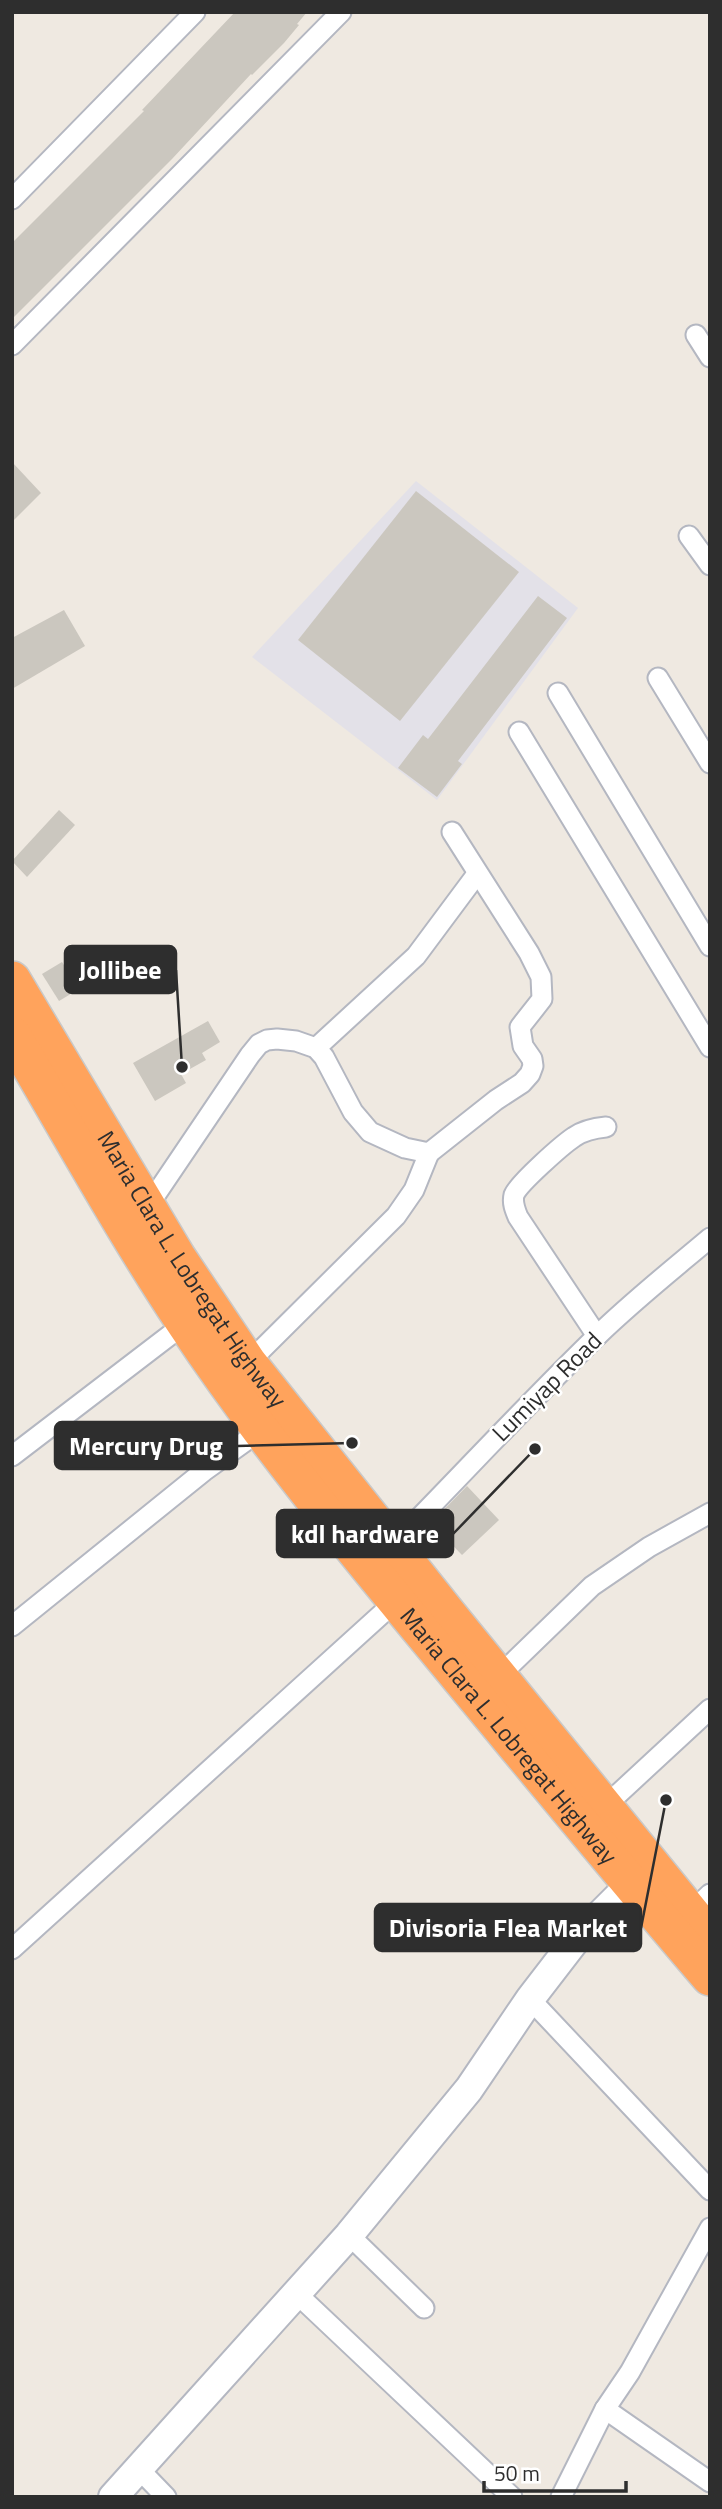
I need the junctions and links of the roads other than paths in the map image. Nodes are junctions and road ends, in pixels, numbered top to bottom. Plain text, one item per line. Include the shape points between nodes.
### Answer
1 (195, 12) edge
2 (341, 12) edge
3 (12, 199) edge
4 (696, 335) dead end
5 (12, 345) edge
6 (710, 357) edge
7 (689, 536) dead end
8 (710, 565) edge
9 (658, 678) dead end
10 (558, 694) dead end
11 (519, 732) dead end
12 (710, 763) edge
13 (452, 832) dead end
14 (477, 874) junction
15 (710, 946) edge
16 (12, 981) edge
17 (12, 1035) edge
18 (710, 1047) edge
19 (316, 1048) junction
20 (606, 1126) dead end
21 (429, 1153) junction
22 (148, 1206) junction
23 (710, 1238) edge
24 (197, 1315) junction
25 (597, 1336) junction
26 (248, 1363) junction
27 (261, 1430) junction
28 (12, 1456) edge
29 (710, 1513) edge
30 (381, 1557) junction
31 (396, 1601) junction
32 (12, 1626) edge
33 (499, 1676) junction
34 (710, 1709) edge
35 (603, 1808) junction
36 (640, 1875) junction
37 (703, 1915) edge
38 (12, 1949) edge
39 (710, 1977) edge
40 (530, 1998) junction
41 (710, 2190) edge
42 (710, 2228) edge
43 (349, 2235) junction
44 (296, 2294) junction
45 (424, 2308) dead end
46 (605, 2409) junction
47 (138, 2468) junction
48 (710, 2482) edge
49 (113, 2497) edge
50 (166, 2497) edge
51 (512, 2497) edge
52 (561, 2497) edge

1 - 3 street
2 - 5 street
4 - 6 street
7 - 8 street
9 - 12 street
10 - 15 street
11 - 18 street
13 - 14 street
14 - 19 street via 416,956
14 - 21 street via 541,976 542,999 520,1027 533,1066 523,1083
16 - 22 highway, Maria Clara L. Lobregat Highway
17 - 24 highway, Maria Clara L. Lobregat Highway via 130,1235
19 - 21 street via 352,1112 370,1132
19 - 22 street via 277,1039 259,1044
20 - 25 street via 575,1136 520,1185 513,1206
21 - 26 street via 414,1190 396,1216
22 - 24 highway, Maria Clara L. Lobregat Highway
23 - 25 street, Lumiyap Road
24 - 26 highway, Maria Clara L. Lobregat Highway
24 - 27 highway, Maria Clara L. Lobregat Highway
24 - 28 street
25 - 30 street, Lumiyap Road
26 - 30 highway, Maria Clara L. Lobregat Highway
27 - 30 highway, Maria Clara L. Lobregat Highway
27 - 32 street
29 - 33 street via 592,1586
30 - 31 highway, Maria Clara L. Lobregat Highway
30 - 33 highway, Maria Clara L. Lobregat Highway
31 - 36 highway, Maria Clara L. Lobregat Highway
31 - 38 street
33 - 35 highway, Maria Clara L. Lobregat Highway
34 - 35 street
35 - 36 highway, Maria Clara L. Lobregat Highway
36 - 37 highway, Maria Clara L. Lobregat Highway
36 - 39 highway, Maria Clara L. Lobregat Highway
36 - 40 street via 578,1938
40 - 41 street
40 - 43 street via 469,2088
42 - 46 street
43 - 44 street
43 - 45 street
44 - 47 street
44 - 51 street
46 - 48 street
46 - 52 street
47 - 49 street
47 - 50 street

